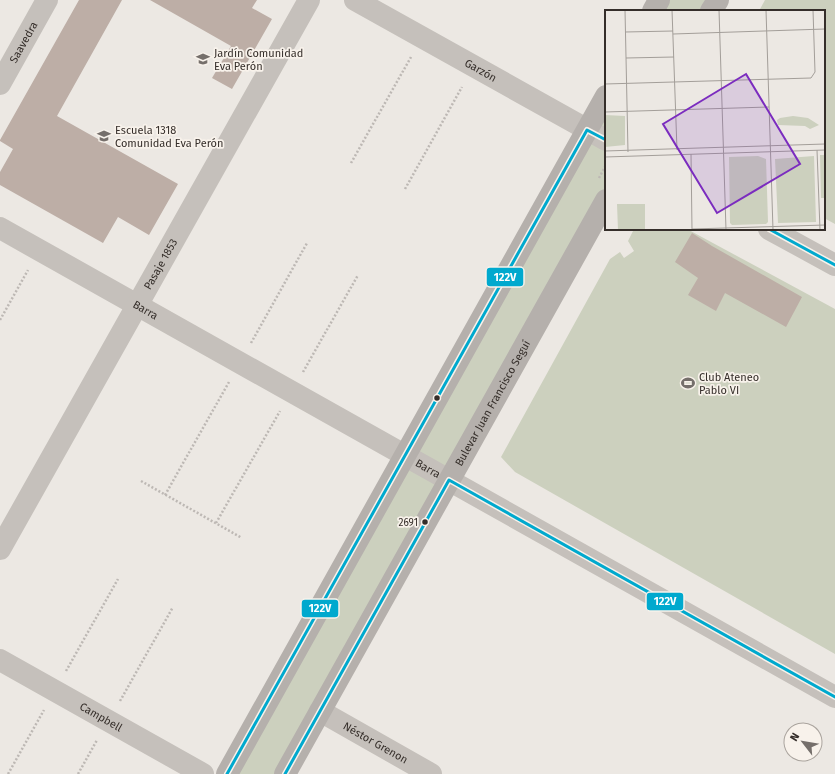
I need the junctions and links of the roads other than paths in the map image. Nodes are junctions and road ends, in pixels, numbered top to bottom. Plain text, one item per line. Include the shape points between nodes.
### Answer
1 (47, 0) edge
2 (309, 0) edge
3 (355, 0) edge
4 (659, 0) edge
5 (718, 0) edge
6 (654, 10) edge
7 (712, 10) edge
8 (0, 84) edge
9 (605, 98) edge
10 (587, 130) junction
11 (605, 139) edge
12 (605, 202) edge
13 (0, 228) edge
14 (771, 230) edge
15 (835, 265) edge
16 (138, 305) junction
17 (405, 455) junction
18 (449, 480) junction
19 (0, 549) edge
20 (0, 660) edge
21 (835, 697) edge
22 (320, 711) junction
23 (203, 774) edge
24 (227, 774) edge
25 (285, 774) edge
26 (431, 774) edge

1 - 8 street, Saavedra
2 - 16 street, Pasaje 1853
3 - 10 street, Garzón
4 - 6 main road
5 - 7 main road
9 - 10 main road
10 - 11 street, Garzón
10 - 17 main road
12 - 18 main road, Bulevar Juan Francisco Seguí
13 - 16 street, Barra
14 - 15 street
16 - 17 street, Barra
16 - 19 street, Pasaje 1853
17 - 18 street, Barra
17 - 24 main road
18 - 21 street, Barra
18 - 22 main road, Bulevar Juan Francisco Seguí
20 - 23 street, Campbell
22 - 25 main road, Bulevar Juan Francisco Seguí
22 - 26 street, Néstor Grenon

